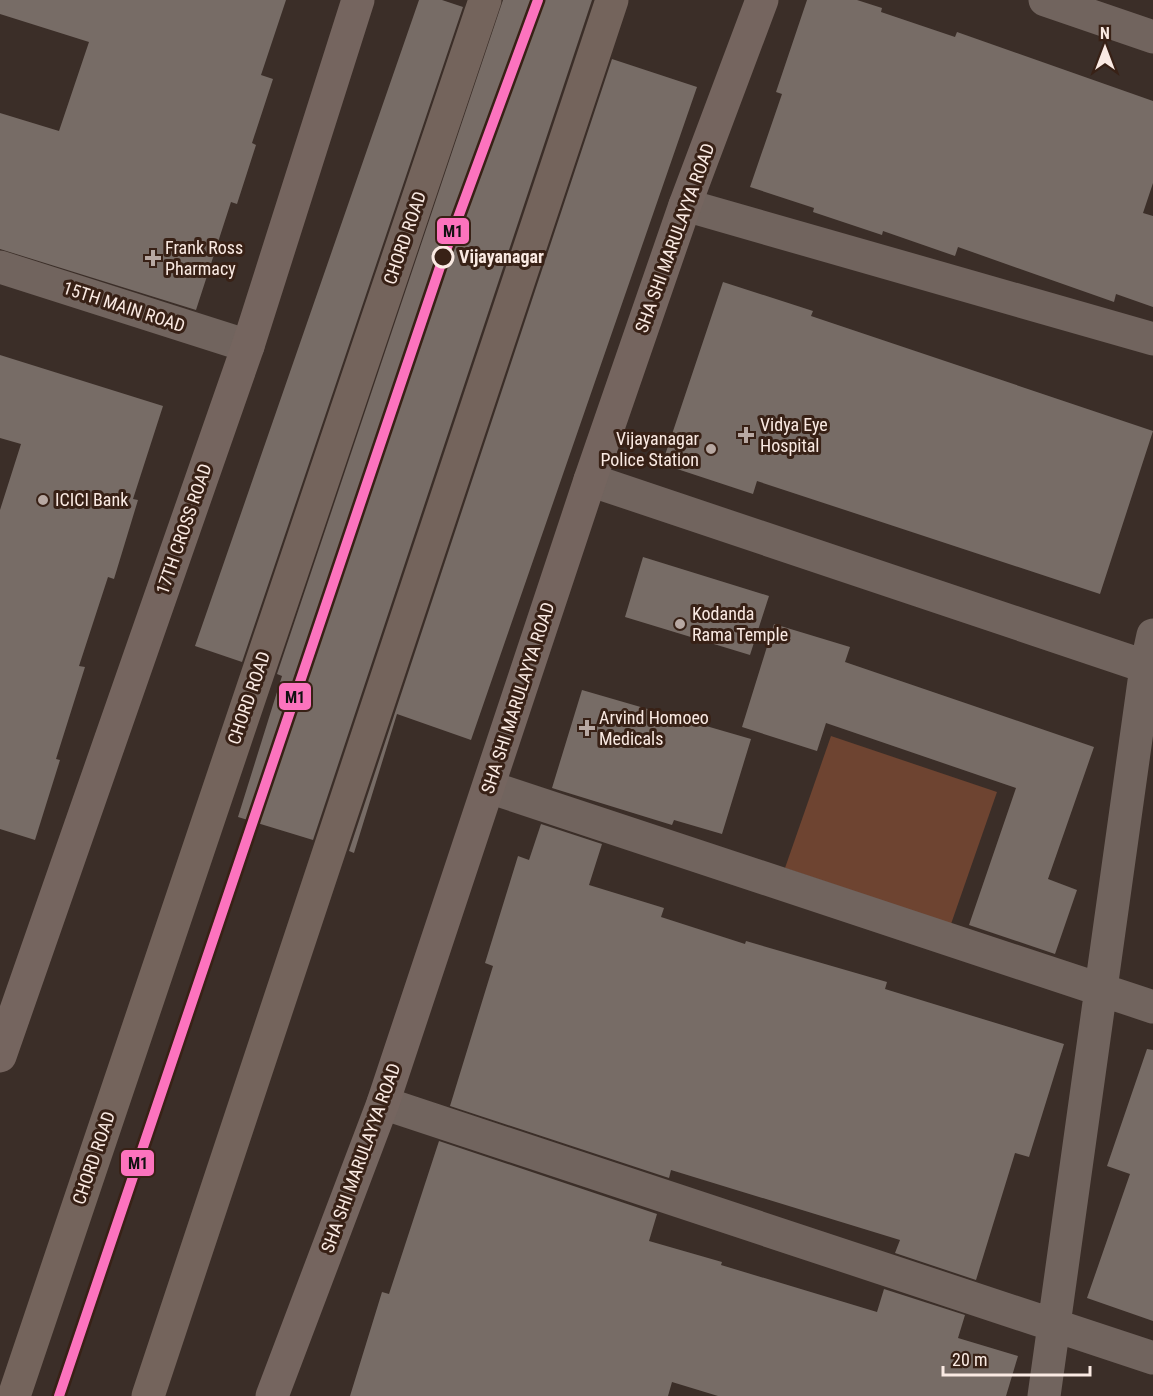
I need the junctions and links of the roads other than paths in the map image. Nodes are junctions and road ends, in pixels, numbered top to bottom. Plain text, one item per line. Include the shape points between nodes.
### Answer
1 (358, 0) edge
2 (485, 0) edge
3 (612, 0) edge
4 (762, 0) edge
5 (1045, 0) edge
6 (1153, 37) edge
7 (685, 205) junction
8 (0, 267) edge
9 (1153, 339) edge
10 (248, 346) junction
11 (590, 480) junction
12 (1153, 635) edge
13 (1150, 668) edge
14 (489, 787) junction
15 (1102, 989) junction
16 (1153, 1007) edge
17 (0, 1056) edge
18 (383, 1103) junction
19 (1054, 1326) junction
20 (1153, 1358) edge
21 (14, 1396) edge
22 (148, 1396) edge
23 (272, 1396) edge
24 (1044, 1396) edge

1 - 10 street, 17TH CROSS ROAD
2 - 21 main road, CHORD ROAD
3 - 22 main road
4 - 7 street, SHA SHI MARULAYYA ROAD
5 - 6 street
7 - 9 street
7 - 11 street, SHA SHI MARULAYYA ROAD
8 - 10 street, 15TH MAIN ROAD
10 - 17 street, 17TH CROSS ROAD
11 - 13 street
11 - 14 street, SHA SHI MARULAYYA ROAD
12 - 13 street
13 - 15 street
14 - 15 street
14 - 18 street, SHA SHI MARULAYYA ROAD
15 - 16 street
15 - 19 street
18 - 19 street
18 - 23 street, SHA SHI MARULAYYA ROAD
19 - 20 street
19 - 24 street

